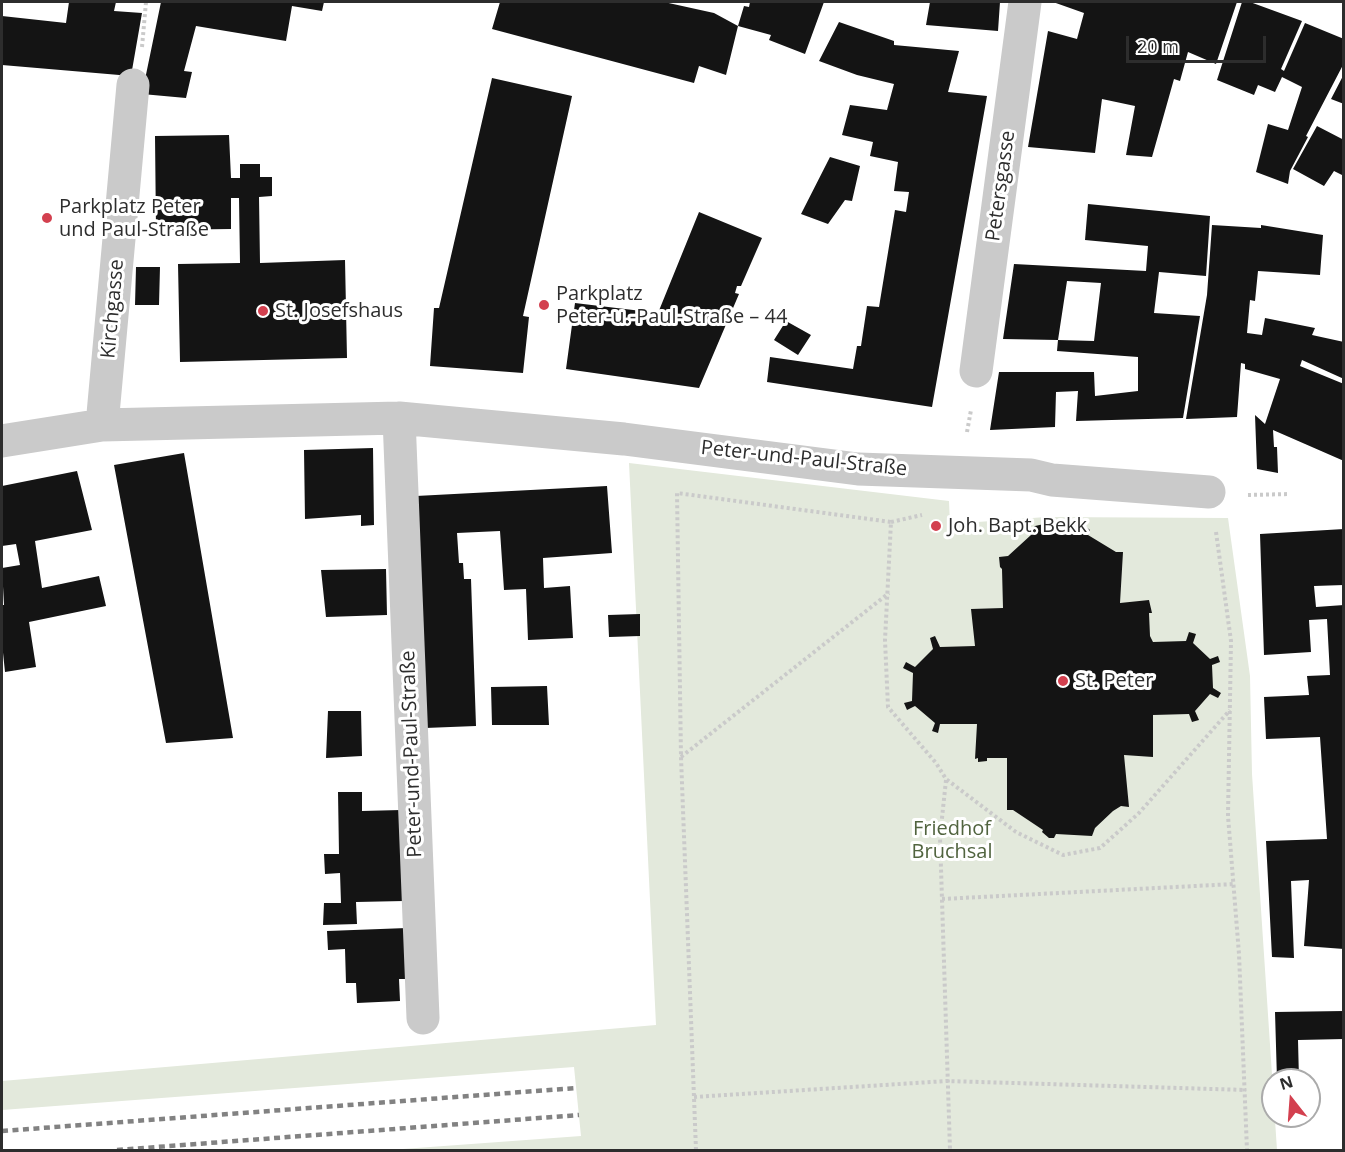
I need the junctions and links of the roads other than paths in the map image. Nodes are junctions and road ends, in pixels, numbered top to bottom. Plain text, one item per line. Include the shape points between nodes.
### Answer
1 (1025, 2) edge
2 (133, 85) dead end
3 (976, 370) road end
4 (399, 418) junction
5 (102, 425) junction
6 (2, 441) edge
7 (1209, 492) road end
8 (423, 1018) dead end

1 - 3 street, Petersgasse
2 - 5 street, Kirchgasse
4 - 5 street, Peter-und-Paul-Straße
4 - 7 street, Peter-und-Paul-Straße via 624,439 858,469 1031,475
4 - 8 street, Peter-und-Paul-Straße
5 - 6 street, Peter-und-Paul-Straße

